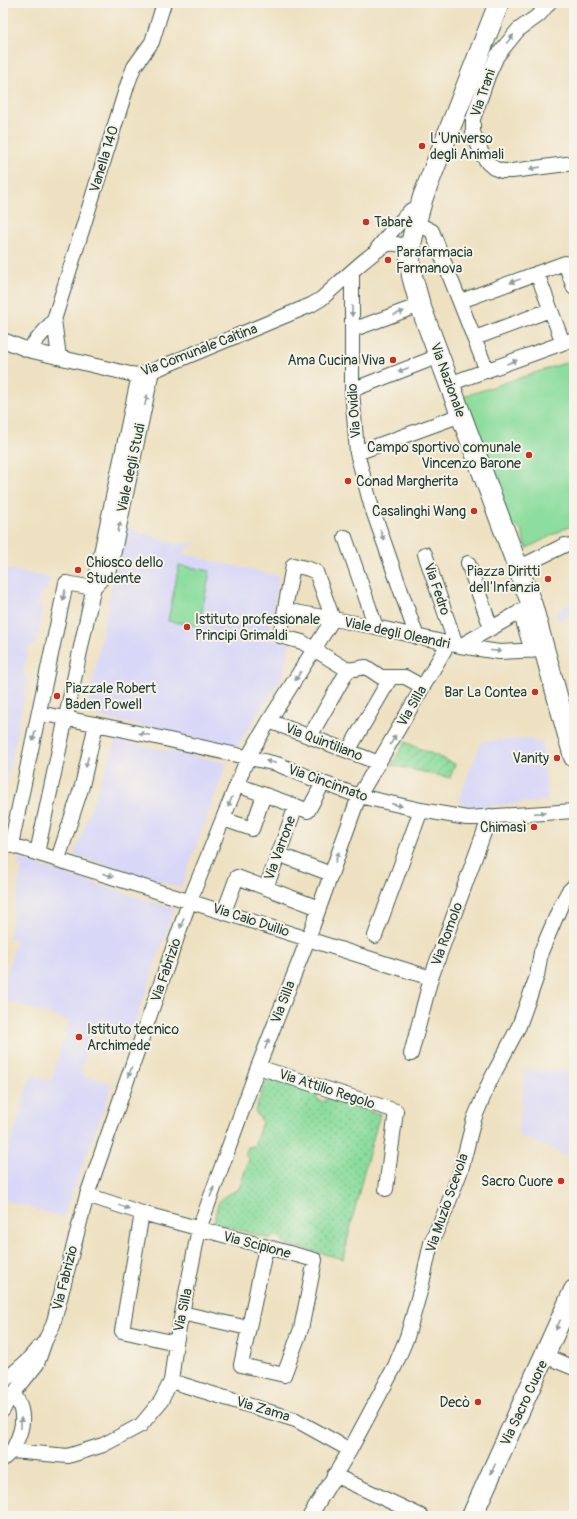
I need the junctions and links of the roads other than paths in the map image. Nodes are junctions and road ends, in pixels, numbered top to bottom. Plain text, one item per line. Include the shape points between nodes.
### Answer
1 (164, 3) edge
2 (498, 3) edge
3 (549, 3) edge
4 (489, 53) junction
5 (480, 73) junction
6 (574, 163) edge
7 (410, 220) junction
8 (410, 248) junction
9 (376, 251) junction
10 (569, 266) edge
11 (352, 272) junction
12 (537, 273) junction
13 (574, 288) edge
14 (460, 301) junction
15 (420, 305) junction
16 (550, 310) junction
17 (54, 320) junction
18 (352, 330) junction
19 (475, 338) junction
20 (3, 340) edge
21 (568, 341) edge
22 (28, 350) junction
23 (439, 356) junction
24 (59, 357) junction
25 (488, 371) junction
26 (145, 373) junction
27 (449, 384) junction
28 (352, 390) junction
29 (461, 415) junction
30 (357, 453) junction
31 (344, 537) dead end
32 (565, 545) dead end
33 (425, 554) dead end
34 (468, 563) dead end
35 (518, 568) junction
36 (93, 588) junction
37 (526, 608) junction
38 (285, 610) junction
39 (333, 619) junction
40 (376, 627) junction
41 (491, 628) junction
42 (417, 637) junction
43 (455, 645) junction
44 (314, 650) junction
45 (538, 650) junction
46 (348, 670) junction
47 (391, 677) junction
48 (423, 687) junction
49 (39, 713) junction
50 (65, 718) junction
51 (269, 721) junction
52 (90, 723) junction
53 (310, 736) junction
54 (348, 751) junction
55 (248, 757) junction
56 (574, 757) edge
57 (379, 763) junction
58 (323, 783) junction
59 (237, 784) junction
60 (264, 795) junction
61 (359, 796) junction
62 (296, 806) junction
63 (420, 810) junction
64 (574, 811) edge
65 (490, 816) junction
66 (223, 819) junction
67 (37, 853) junction
68 (278, 854) junction
69 (64, 861) junction
70 (331, 874) junction
71 (574, 886) edge
72 (266, 888) junction
73 (190, 900) junction
74 (319, 908) junction
75 (224, 912) junction
76 (375, 936) dead end
77 (308, 939) junction
78 (431, 978) junction
79 (411, 1054) dead end
80 (258, 1067) junction
81 (386, 1189) dead end
82 (87, 1195) junction
83 (142, 1213) junction
84 (199, 1229) junction
85 (266, 1247) junction
86 (574, 1290) edge
87 (182, 1314) junction
88 (248, 1328) junction
89 (45, 1341) junction
90 (176, 1343) junction
91 (545, 1356) junction
92 (574, 1368) edge
93 (3, 1381) edge
94 (171, 1381) junction
95 (8, 1401) edge
96 (350, 1450) junction
97 (7, 1455) edge
98 (334, 1475) junction
99 (310, 1516) edge
100 (421, 1516) edge
101 (472, 1516) edge

1 - 17 street, Vanella 140 via 152,42 134,67 128,83
2 - 4 street, Via Nazionale
4 -> 3 street, Via Trani via 540,15
4 - 5 street, Via Nazionale
6 -> 5 street, Via Trani via 512,171 502,171 488,163 473,132
5 - 7 street, Via Nazionale
7 - 8 street, Via Nazionale
7 - 9 street via 389,234
7 - 14 street via 432,231
8 - 9 street via 388,244
8 - 15 street, Via Nazionale via 412,276
9 - 11 street, Via Comunale Caitina
10 - 12 street
10 - 13 street
11 -> 18 street, Via Ovidio
11 - 26 street, Via Comunale Caitina via 311,305
12 -> 14 street
12 - 16 street
14 - 19 street
18 -> 15 street
15 - 23 street, Via Nazionale
16 - 19 street
16 - 21 street
17 - 22 street
17 - 24 street
18 - 28 street, Via Ovidio
19 - 25 street
20 - 22 street, Via Comunale Caitina
25 -> 21 street
22 - 24 street, Via Comunale Caitina
23 - 27 street, Via Nazionale
23 -> 28 street
24 - 26 street, Via Comunale Caitina via 130,374
25 - 27 street
26 - 36 street, Viale degli Studi via 105,564
27 - 29 street, Via Nazionale
28 - 30 street, Via Ovidio
29 - 30 street
29 - 35 street, Via Nazionale
30 -> 42 street, Via Ovidio via 371,505
31 - 40 street
32 - 35 street
33 - 43 street, Via Fedro
34 - 41 street
35 - 37 street, Via Nazionale
36 -> 49 street via 66,583
36 - 50 street, Viale degli Studi
37 - 41 street
37 - 45 street, Via Nazionale
38 - 39 street, Viale degli Oleandri
38 - 39 street via 293,565 316,572
38 - 44 street via 280,636 302,642
39 - 40 street, Viale degli Oleandri
39 - 44 street, Via Fabrizio
40 - 42 street, Viale degli Oleandri
41 - 43 street
42 - 43 street, Viale degli Oleandri
43 -> 45 street, Viale degli Oleandri via 499,652
43 - 48 street, Via Silla
44 - 46 street
44 -> 51 street, Via Fabrizio
45 - 56 street, Via Nazionale
46 - 47 street via 366,667 381,677
46 - 53 street
47 - 48 street via 405,677
47 - 54 street
57 -> 48 street, Via Silla
49 - 50 street, Via Cincinnato
49 -> 67 street, Via Caio Duilio via 11,845
50 - 52 street, Via Cincinnato
50 - 67 street, Viale degli Studi
51 - 53 street, Via Quintiliano
51 - 55 street, Via Fabrizio
55 -> 52 street, Via Cincinnato
52 -> 69 street via 82,786
53 - 54 street, Via Quintiliano
54 - 57 street, Via Quintiliano
58 -> 55 street, Via Cincinnato via 277,764
55 - 59 street, Via Fabrizio
57 - 61 street, Via Silla
58 - 61 street, Via Cincinnato
58 - 62 street, Via Varrone via 308,811
59 - 60 street
59 -> 66 street, Via Fabrizio
60 - 62 street
60 - 66 street via 252,829
61 -> 63 street, Via Cincinnato
70 -> 61 street, Via Silla
62 - 68 street, Via Varrone
63 - 65 street, Via Cincinnato via 467,818
63 - 76 street
65 -> 64 street, Via Cincinnato
65 - 78 street, Via Romolo
66 - 73 street, Via Fabrizio
67 - 69 street, Via Caio Duilio
68 - 70 street
68 - 72 street, Via Varrone
69 -> 73 street, Via Caio Duilio
70 - 74 street, Via Silla
71 - 96 street, Via Muzio Scevola via 562,903 541,952 537,976 519,1026 490,1081 474,1119 446,1212 431,1244 407,1337 395,1366
72 - 74 street
72 - 75 street via 237,877
73 - 75 street, Via Caio Duilio
73 -> 82 street, Via Fabrizio
74 - 77 street, Via Silla
75 - 77 street, Via Caio Duilio
77 - 78 street, Via Caio Duilio
80 -> 77 street, Via Silla
78 - 79 street, Via Romolo
80 - 81 street, Via Attilio Regolo via 396,1112
84 -> 80 street, Via Silla
82 -> 83 street, Via Scipione
82 - 89 street, Via Fabrizio via 53,1325
83 - 84 street, Via Scipione
83 - 90 street via 122,1331
84 - 85 street, Via Scipione
84 - 87 street, Via Silla
85 - 88 street
85 - 88 street, Via Scipione via 315,1260 301,1329 284,1375 241,1365
86 -> 91 street, Via Sacro Cuore
87 - 88 street
87 - 90 street, Via Silla
89 - 93 street via 26,1362
89 - 95 street via 37,1364
90 - 94 street, Via Silla
91 - 92 street
91 -> 101 street, Via Sacro Cuore
93 - 95 street via 12,1387
94 - 96 street, Via Zama via 296,1420
94 - 97 street, Via Silla via 161,1401 141,1425 103,1445 68,1456
97 -> 95 street via 21,1433 22,1422 17,1399
96 - 98 street, Via Muzio Scevola
98 - 99 street, Via Muzio Scevola
98 - 100 street

